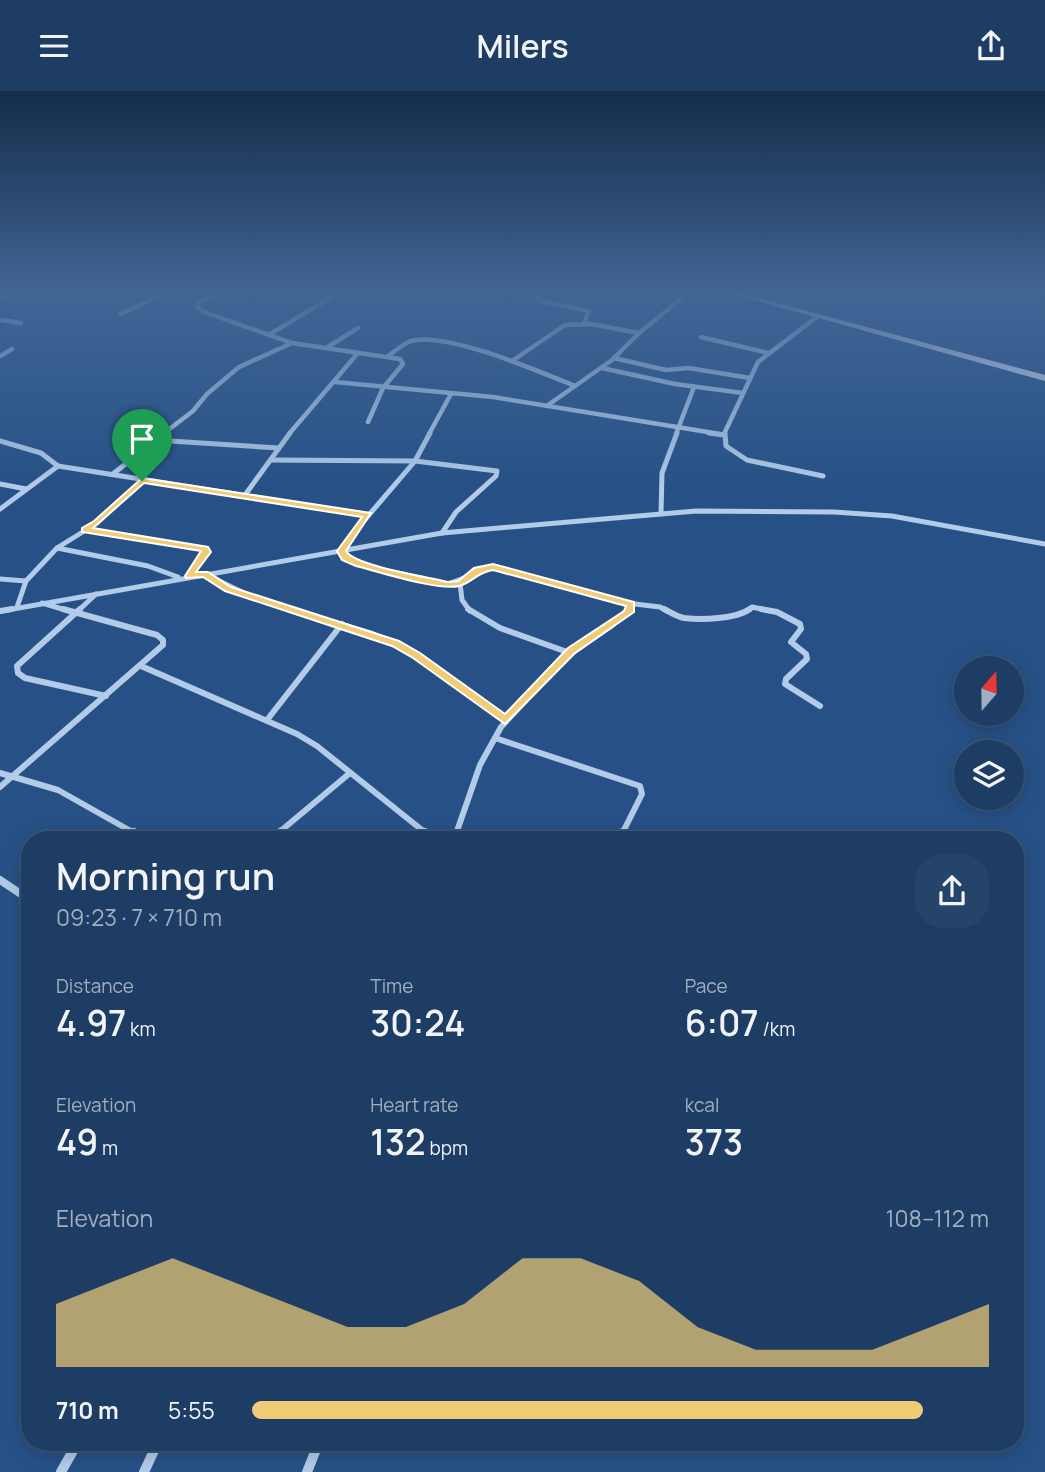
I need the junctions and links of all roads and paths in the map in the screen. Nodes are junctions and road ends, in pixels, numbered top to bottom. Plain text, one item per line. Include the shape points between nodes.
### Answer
1 (258, 358) edge
2 (354, 358) edge
3 (398, 358) edge
4 (501, 358) edge
5 (516, 358) edge
6 (614, 358) edge
7 (616, 358) edge
8 (762, 358) edge
9 (973, 358) edge
10 (512, 361) junction
11 (602, 368) junction
12 (750, 378) junction
13 (1045, 378) edge
14 (335, 382) junction
15 (575, 386) junction
16 (694, 387) junction
17 (383, 388) junction
18 (743, 393) junction
19 (451, 394) junction
20 (548, 405) junction
21 (368, 422) dead end
22 (678, 427) junction
23 (724, 435) junction
24 (155, 440) junction
25 (0, 441) edge
26 (279, 448) junction
27 (271, 460) junction
28 (415, 461) junction
29 (58, 466) junction
30 (114, 473) junction
31 (823, 476) dead end
32 (142, 481) junction
33 (0, 484) edge
34 (26, 489) junction
35 (245, 495) junction
36 (0, 509) edge
37 (662, 514) junction
38 (368, 515) junction
39 (85, 530) junction
40 (442, 533) junction
41 (1045, 544) edge
42 (57, 548) junction
43 (341, 551) junction
44 (205, 574) junction
45 (189, 576) junction
46 (178, 577) junction
47 (0, 579) edge
48 (26, 580) junction
49 (460, 583) junction
50 (97, 593) junction
51 (41, 603) junction
52 (631, 604) junction
53 (17, 607) junction
54 (0, 611) edge
55 (75, 614) junction
56 (342, 624) junction
57 (570, 653) junction
58 (141, 666) junction
59 (106, 696) junction
60 (820, 706) dead end
61 (267, 720) junction
62 (505, 720) junction
63 (495, 738) junction
64 (0, 773) edge
65 (350, 773) junction
66 (13, 775) junction
67 (0, 787) edge
68 (132, 831) edge
69 (281, 831) edge
70 (424, 831) edge
71 (457, 831) edge
72 (624, 831) edge
73 (0, 880) edge
74 (21, 894) edge
75 (73, 1451) edge
76 (154, 1451) edge
77 (315, 1451) edge
78 (61, 1472) edge
79 (144, 1472) edge
80 (307, 1472) edge

1 - 24 street via 239,367
2 - 14 street
3 - 17 street via 403,364
4 - 10 street
5 - 10 street
6 - 11 street
7 - 12 street via 666,370 689,368
8 - 12 street
9 - 13 main road
10 - 15 street
11 - 15 street
11 - 16 street
12 - 18 street
14 - 17 street
14 - 26 street
15 - 20 street
16 - 18 street
16 - 22 street
17 - 19 street
17 - 21 street
18 - 23 street
19 - 20 street
19 - 28 street
20 - 22 street
22 - 23 street
22 - 37 street via 662,473
23 - 31 street via 726,446 747,460
24 - 26 street
24 - 30 street
25 - 29 street via 41,453
26 - 27 street
27 - 28 street
27 - 35 street
28 - 38 street
28 - 40 street via 497,471
29 - 30 street
29 - 34 street
30 - 32 street
32 - 35 street
32 - 39 street
33 - 34 street
34 - 36 street
35 - 38 street
37 - 40 street
37 - 41 street via 892,516
38 - 43 street
39 - 42 street
39 - 45 street via 205,549
40 - 43 street
42 - 46 street via 148,566
42 - 48 street
43 - 44 street
43 - 49 street via 345,558 360,564 448,585
44 - 45 street
44 - 56 street via 228,589
45 - 46 street
46 - 50 street
47 - 48 street
48 - 53 street
49 - 52 street via 477,569 493,567
49 - 57 street via 467,609 480,618
50 - 51 street
50 - 55 street
51 - 53 street
51 - 55 street
52 - 57 street via 621,619
52 - 60 street via 660,607 694,619 731,618 760,607 800,624 790,642 807,654 807,659 785,684
53 - 54 street
55 - 58 street via 157,635 163,645
55 - 59 street via 24,658 17,666 18,673
56 - 61 street
56 - 62 street via 417,655
57 - 62 street
58 - 59 street
58 - 61 street
59 - 66 street
61 - 65 street via 317,746
62 - 63 street
63 - 71 street via 484,755
63 - 72 street via 640,786 642,794
64 - 66 street
65 - 69 street
65 - 70 street
66 - 67 street
66 - 68 street via 66,794
73 - 74 street
75 - 78 street
76 - 79 street
77 - 80 street

